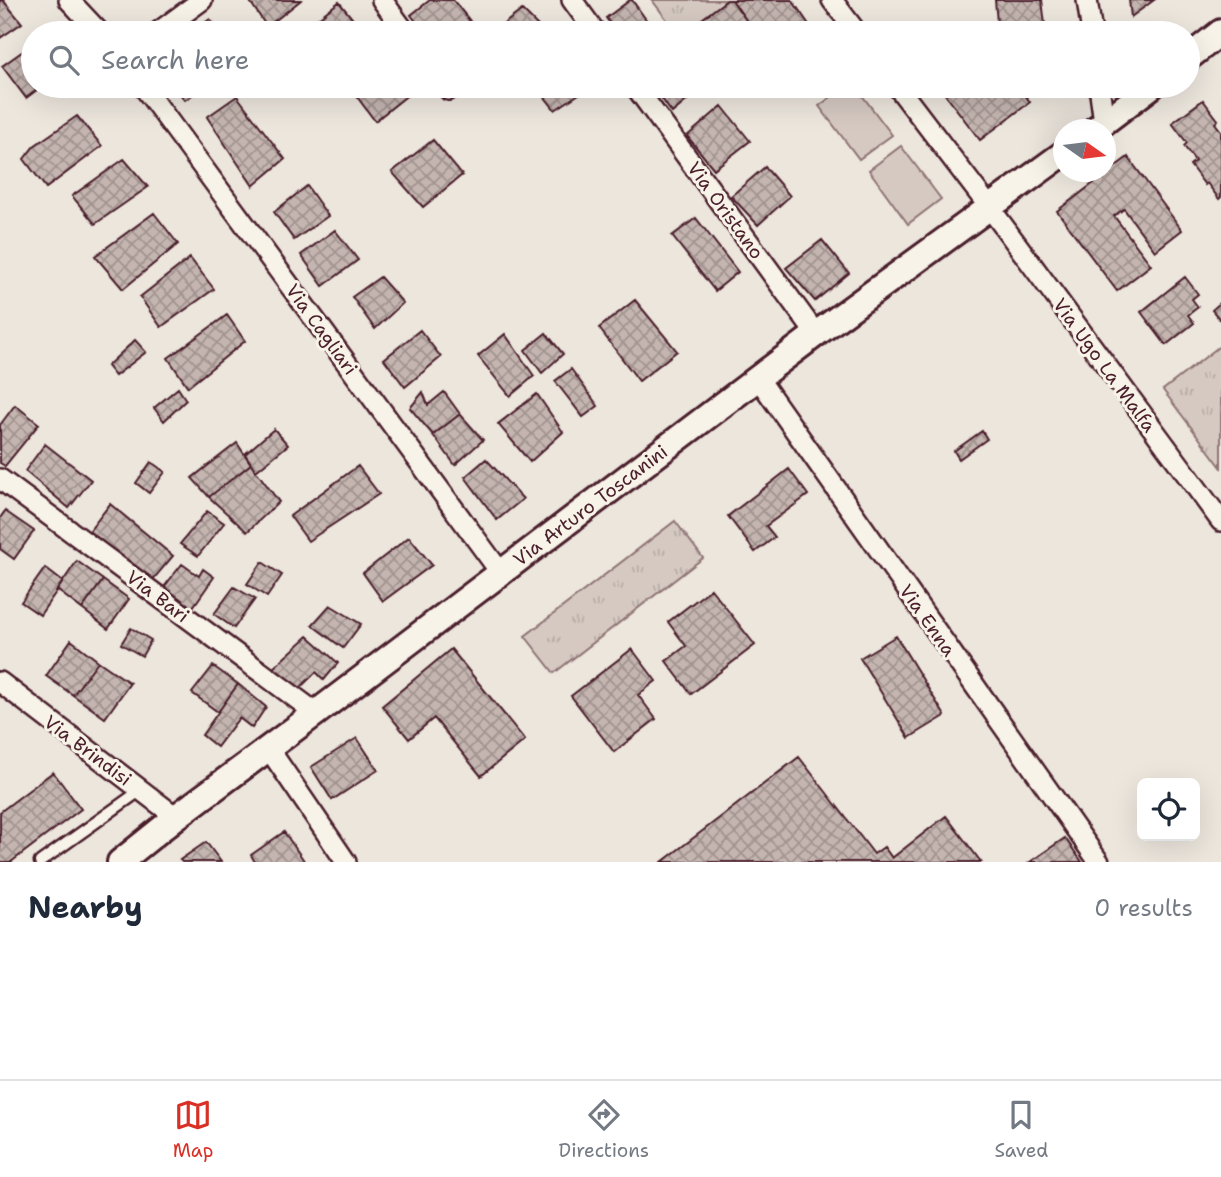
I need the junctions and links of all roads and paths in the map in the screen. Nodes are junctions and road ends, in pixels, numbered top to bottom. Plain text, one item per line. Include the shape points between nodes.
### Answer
1 (69, 0) edge
2 (202, 0) edge
3 (382, 0) edge
4 (572, 0) edge
5 (831, 0) edge
6 (1087, 0) edge
7 (89, 21) edge
8 (173, 21) edge
9 (397, 21) edge
10 (587, 21) edge
11 (848, 21) edge
12 (1090, 21) edge
13 (1221, 33) edge
14 (1200, 49) edge
15 (153, 98) edge
16 (644, 98) edge
17 (906, 98) edge
18 (1099, 98) edge
19 (1136, 98) edge
20 (1099, 119) edge
21 (1108, 119) edge
22 (1053, 161) edge
23 (990, 208) junction
24 (816, 334) junction
25 (758, 378) junction
26 (0, 479) edge
27 (1221, 521) edge
28 (501, 573) junction
29 (0, 682) edge
30 (316, 713) junction
31 (269, 749) junction
32 (141, 790) junction
33 (176, 817) junction
34 (40, 862) edge
35 (120, 862) edge
36 (346, 862) edge
37 (1099, 862) edge

1 - 7 street
2 - 8 street
3 - 9 street
4 - 10 street
5 - 11 street
6 - 12 street
13 - 14 street
15 - 28 street, Via Cagliari
16 - 24 street, Via Oristano
17 - 23 street, Via Ugo La Malfa
18 - 20 street
19 - 21 street
22 - 23 street, Via Arturo Toscanini
23 - 24 street, Via Arturo Toscanini
23 - 27 street, Via Ugo La Malfa
24 - 25 street, Via Arturo Toscanini
25 - 28 street, Via Arturo Toscanini
25 - 37 street, Via Enna
26 - 30 street, Via Bari
28 - 30 street, Via Arturo Toscanini
29 - 32 street, Via Brindisi
30 - 31 street, Via Arturo Toscanini
31 - 33 street, Via Arturo Toscanini
31 - 36 street
32 - 33 street, Via Brindisi
32 - 34 lane
33 - 35 street, Via Arturo Toscanini

